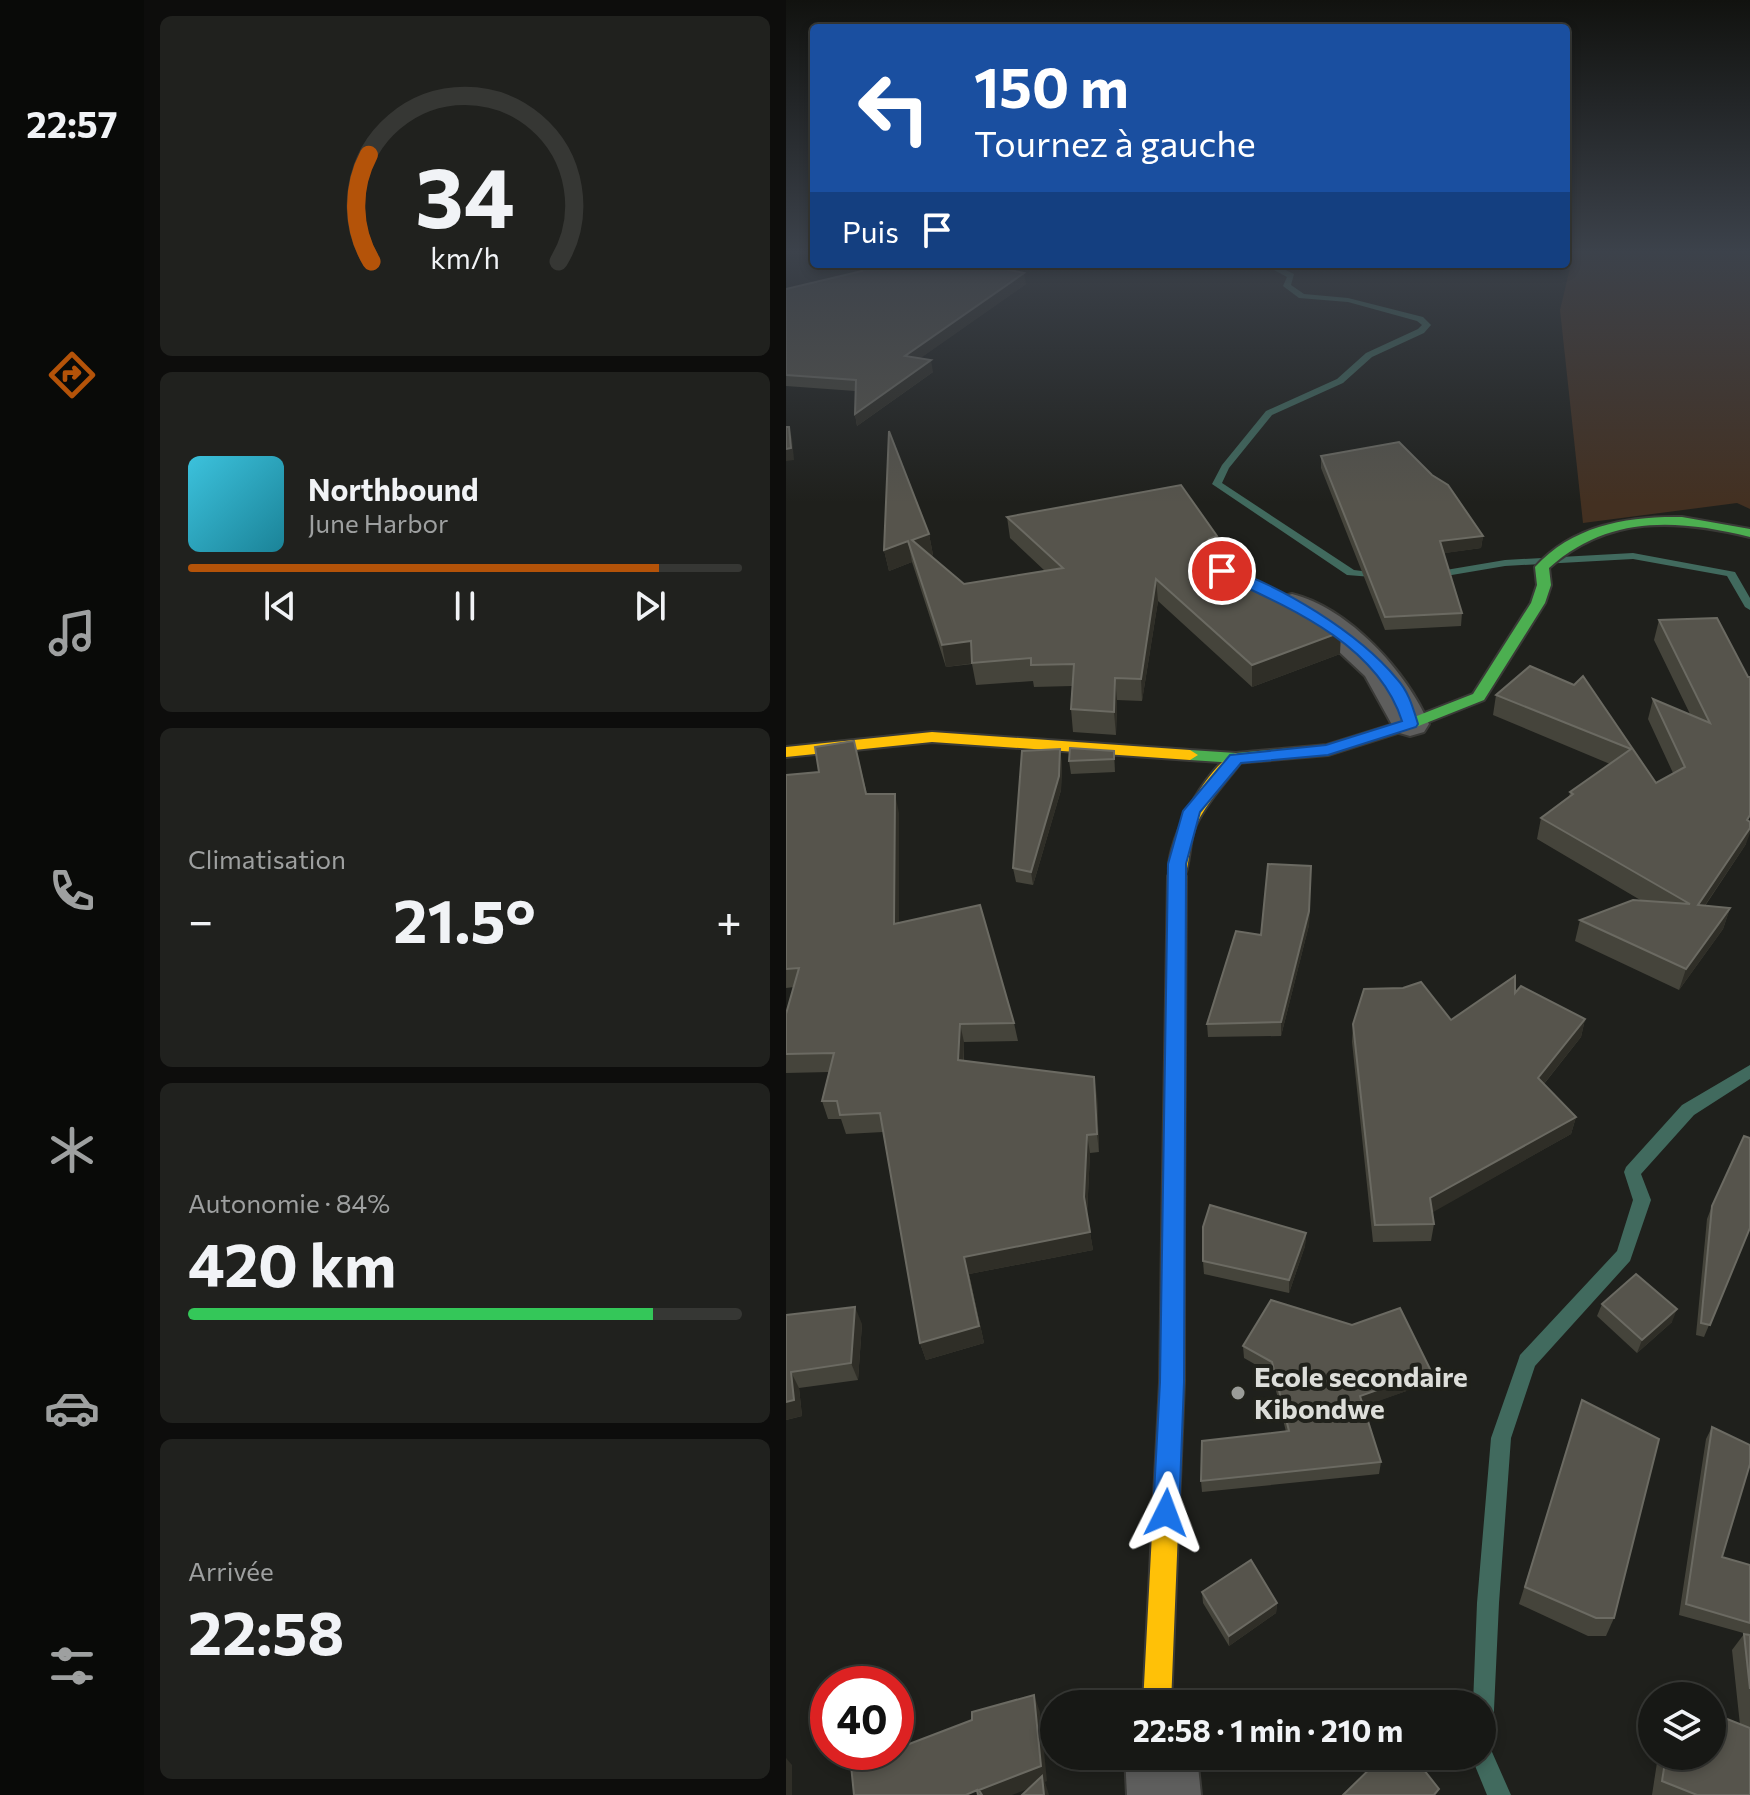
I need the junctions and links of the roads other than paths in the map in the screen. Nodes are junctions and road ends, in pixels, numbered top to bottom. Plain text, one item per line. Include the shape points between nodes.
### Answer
1 (1750, 533) edge
2 (1264, 590) edge
3 (1410, 724) junction
4 (786, 752) edge
5 (1236, 758) junction
6 (1158, 1690) edge
7 (1162, 1770) edge
8 (1164, 1795) edge

1 - 3 street via 1663,521 1620,525 1568,544 1542,567 1538,603 1479,697
2 - 3 street via 1350,641 1392,683
3 - 5 street via 1328,750
4 - 5 street via 932,737
5 - 6 street via 1192,811 1177,864 1172,1382
7 - 8 street

